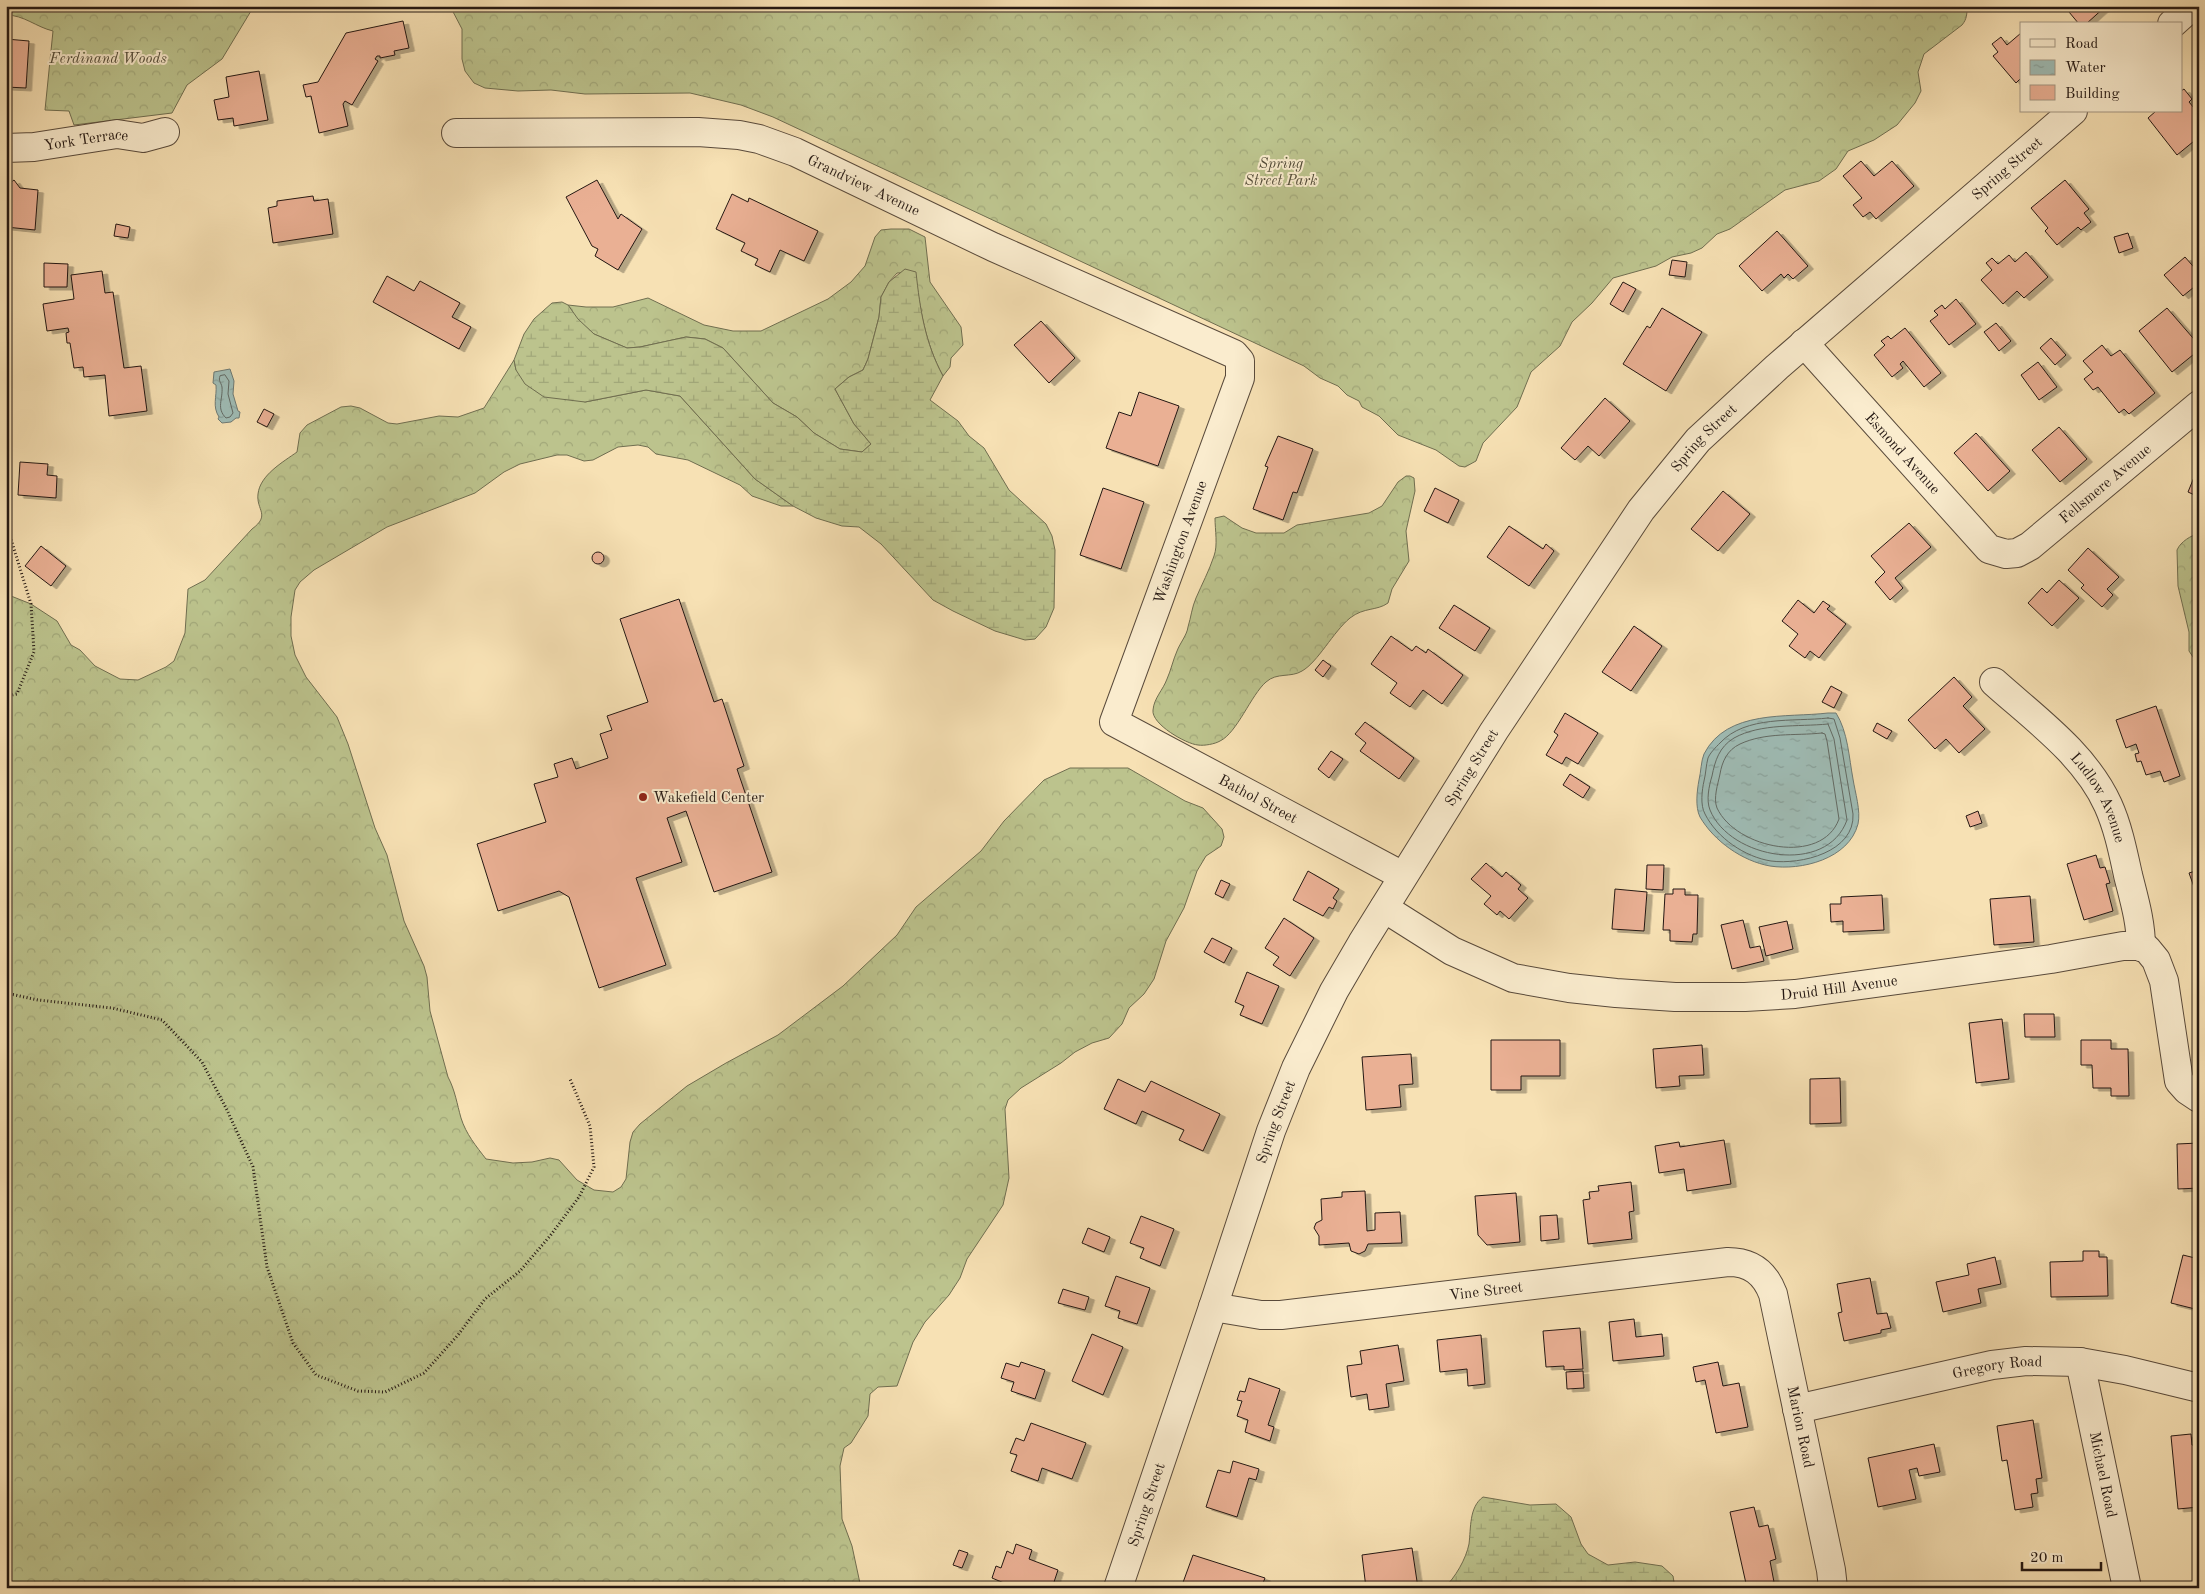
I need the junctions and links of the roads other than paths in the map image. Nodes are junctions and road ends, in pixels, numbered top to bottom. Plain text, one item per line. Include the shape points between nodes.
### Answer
1 (2192, 6) edge
2 (2174, 22) edge
3 (2073, 112) edge
4 (165, 132) dead end
5 (456, 132) dead end
6 (6, 148) edge
7 (1804, 343) junction
8 (1240, 361) joint
9 (2199, 404) edge
10 (2006, 554) joint
11 (1994, 682) dead end
12 (1114, 722) joint
13 (1403, 876) junction
14 (1384, 908) junction
15 (2141, 946) junction
16 (2199, 1098) edge
17 (1757, 1270) joint
18 (1214, 1307) junction
19 (2080, 1362) junction
20 (2199, 1388) edge
21 (1797, 1409) junction
22 (1118, 1588) edge
23 (1833, 1588) edge
24 (2127, 1588) edge

1 - 2 street
3 - 7 street, Spring Street
4 - 6 street, York Terrace via 147,137 117,134 34,147
5 - 8 street, Grandview Avenue via 698,132 759,139 795,152 992,247 1226,349
7 - 10 street, Esmond Avenue via 1989,549
7 - 13 street, Spring Street via 1711,426 1641,510 1499,723
8 - 12 street, Washington Avenue via 1240,378
9 - 10 street, Fellsmere Avenue via 2052,530 2024,550
11 - 15 street, Ludlow Avenue via 2062,743 2099,787 2123,853 2140,922
12 - 13 street, Bathol Street
13 - 14 street, Spring Street
14 - 15 street, Druid Hill Avenue via 1452,951 1513,978 1569,988 1675,997 1804,993
14 - 18 street, Spring Street via 1334,991 1284,1096
15 - 16 street via 2156,960 2164,981 2179,1081
17 - 18 street, Vine Street via 1728,1262 1281,1315
17 - 21 street, Marion Road via 1773,1294
18 - 22 street, Spring Street
19 - 20 street, Gregory Road
19 - 21 street, Gregory Road via 2046,1360 1992,1365
19 - 24 street, Michael Road
21 - 23 street, Marion Road

